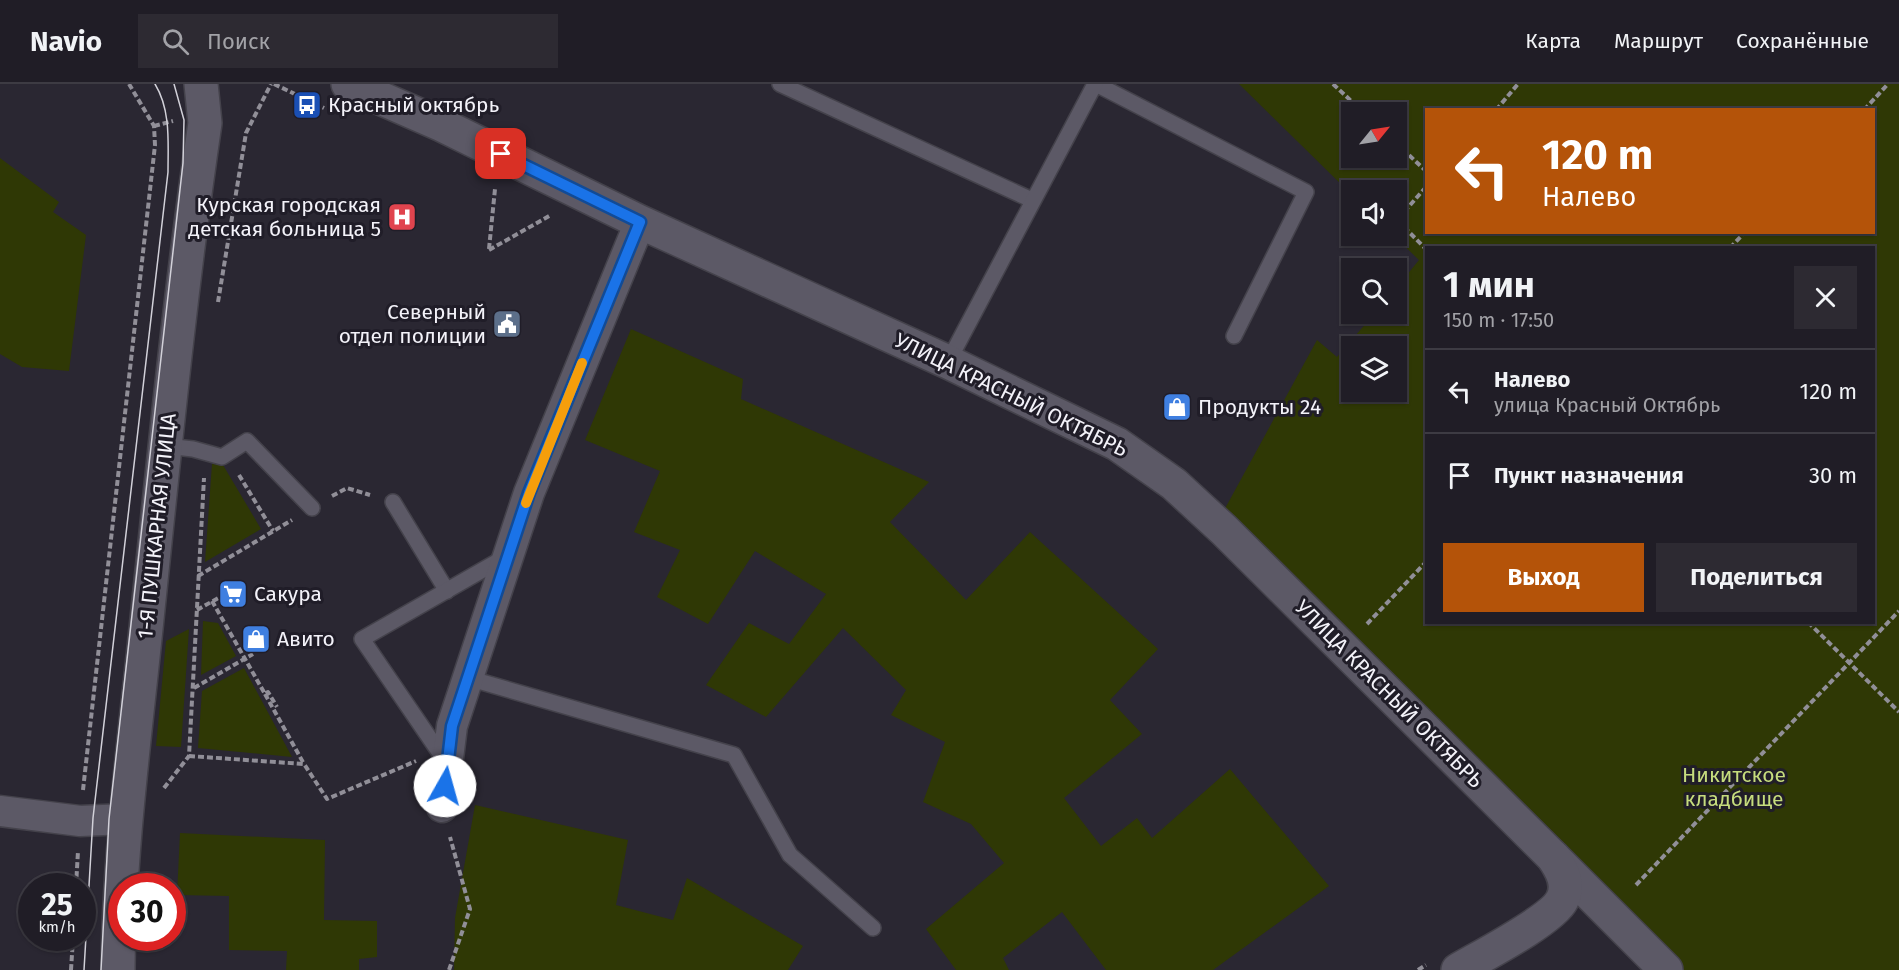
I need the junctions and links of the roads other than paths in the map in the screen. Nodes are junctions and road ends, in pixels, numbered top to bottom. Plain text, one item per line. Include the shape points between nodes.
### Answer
1 (201, 84) edge
2 (217, 84) edge
3 (348, 84) edge
4 (780, 84) edge
5 (1095, 84) edge
6 (205, 123) junction
7 (1032, 200) junction
8 (640, 222) junction
9 (1234, 336) dead end
10 (948, 362) junction
11 (179, 447) junction
12 (393, 502) road end
13 (312, 508) road end
14 (509, 555) junction
15 (447, 591) junction
16 (468, 678) junction
17 (443, 758) junction
18 (442, 807) road end
19 (0, 812) edge
20 (126, 819) junction
21 (1553, 857) junction
22 (873, 928) dead end
23 (1470, 967) edge
24 (118, 970) edge
25 (1666, 970) edge

1 - 6 main road, 1-Я ПУШКАРНАЯ УЛИЦА
2 - 6 main road
3 - 8 main road, УЛИЦА КРАСНЫЙ ОКТЯБРЬ via 442,125
4 - 7 lane
5 - 7 lane
5 - 9 lane via 1306,192
6 - 11 main road, 1-Я ПУШКАРНАЯ УЛИЦА
7 - 10 lane
8 - 10 main road, УЛИЦА КРАСНЫЙ ОКТЯБРЬ
8 - 14 street via 529,493
10 - 21 main road, УЛИЦА КРАСНЫЙ ОКТЯБРЬ via 1117,444 1174,484
11 - 13 lane via 222,457 247,441
11 - 20 main road, 1-Я ПУШКАРНАЯ УЛИЦА
12 - 15 lane
14 - 15 lane
14 - 16 street
15 - 17 lane via 362,639
16 - 17 street
16 - 22 lane via 734,755 790,855
17 - 18 street
19 - 20 street via 80,821
20 - 24 main road, 1-Я ПУШКАРНАЯ УЛИЦА
21 - 23 main road via 1565,882 1557,906
21 - 25 main road, УЛИЦА КРАСНЫЙ ОКТЯБРЬ

